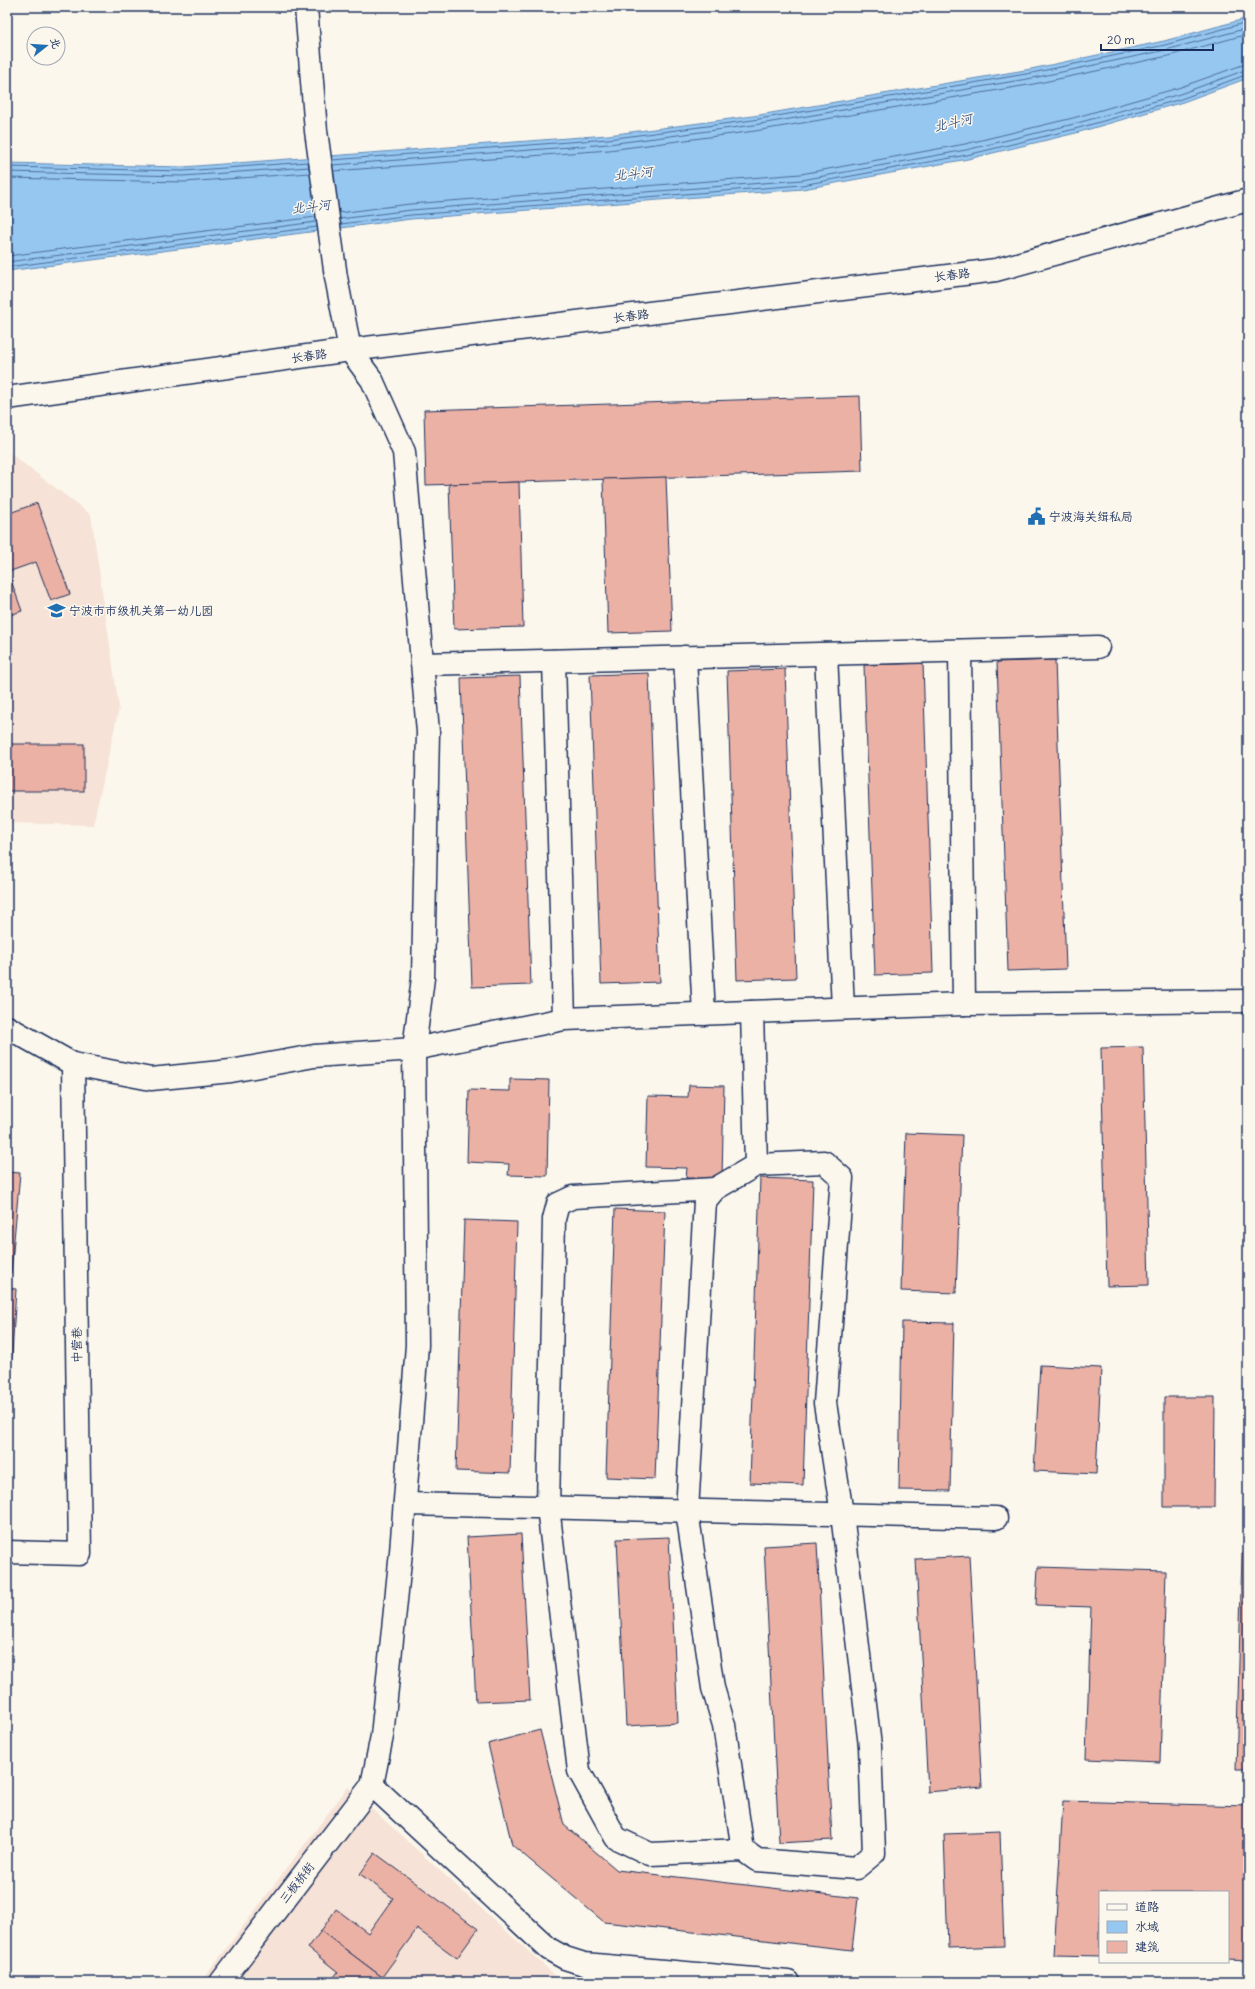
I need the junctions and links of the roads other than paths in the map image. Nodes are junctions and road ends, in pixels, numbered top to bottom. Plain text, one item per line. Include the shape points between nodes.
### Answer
1 (306, 7) edge
2 (1248, 200) edge
3 (350, 350) junction
4 (7, 398) edge
5 (1098, 647) dead end
6 (960, 651) junction
7 (826, 654) junction
8 (685, 657) junction
9 (554, 661) junction
10 (422, 664) junction
11 (1248, 1001) edge
12 (964, 1004) junction
13 (843, 1008) junction
14 (752, 1012) junction
15 (704, 1014) junction
16 (564, 1019) junction
17 (7, 1027) edge
18 (414, 1049) junction
19 (73, 1064) junction
20 (756, 1165) junction
21 (715, 1189) junction
22 (405, 1504) junction
23 (548, 1507) junction
24 (687, 1511) junction
25 (842, 1514) junction
26 (996, 1518) dead end
27 (7, 1552) edge
28 (372, 1785) junction
29 (743, 1850) junction
30 (221, 1982) edge
31 (788, 1982) edge

1 - 3 street via 316,131 336,277
2 - 3 street, 长春路 via 996,270
3 - 4 street, 长春路
3 - 10 street via 372,380 404,452
5 - 6 street
6 - 7 street
6 - 12 street
7 - 8 street
7 - 13 street
8 - 9 street
8 - 15 street
9 - 10 street
9 - 16 street
10 - 18 street via 428,732 423,978
11 - 12 street
12 - 13 street
13 - 14 street
14 - 15 street
14 - 20 street
15 - 16 street
16 - 18 street
17 - 19 street
18 - 19 street via 314,1056 231,1071 151,1079
18 - 22 street via 417,1345
19 - 27 street, 中营巷 via 80,1554
20 - 21 street
20 - 25 street via 824,1162 842,1178 825,1403
21 - 23 street via 573,1197 558,1204 554,1219
21 - 24 street via 705,1202
22 - 23 street
22 - 28 street via 382,1736
23 - 24 street
23 - 29 street via 579,1771 616,1838 650,1854
24 - 25 street
24 - 29 street via 713,1688 724,1725
25 - 26 street
25 - 29 street via 870,1746 874,1853 856,1868 757,1860
28 - 30 street, 三板桥街
28 - 31 street via 549,1949 565,1958 584,1964

